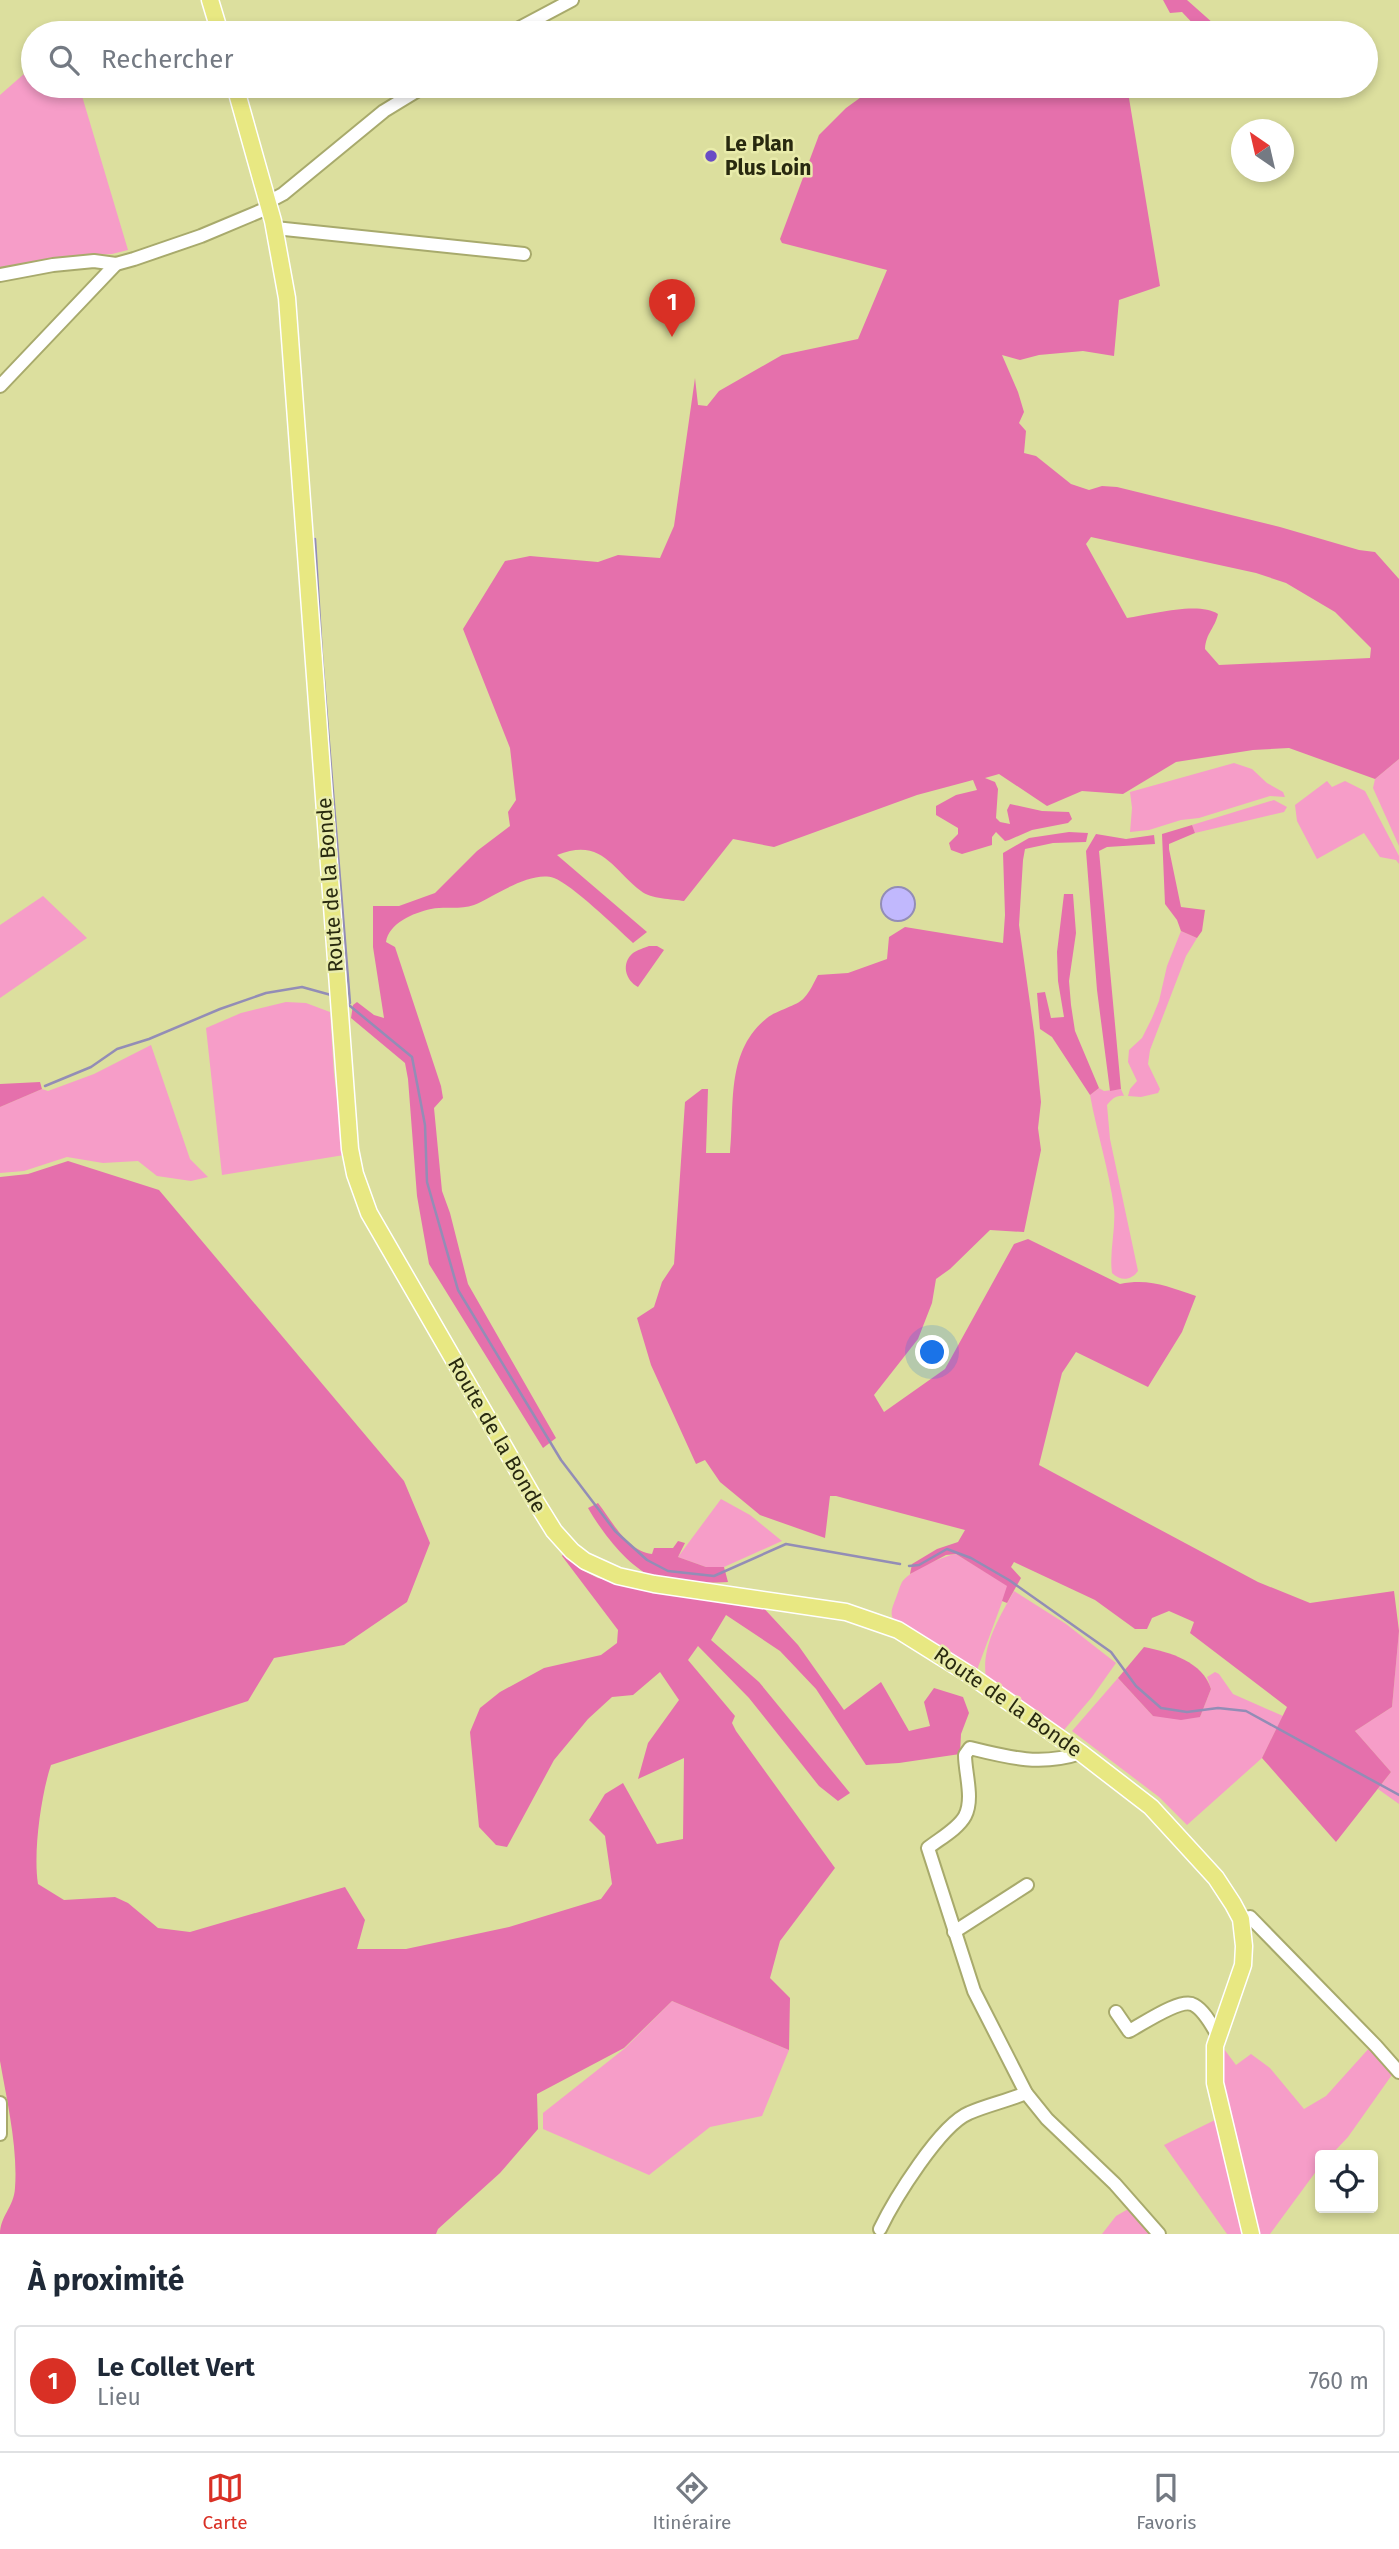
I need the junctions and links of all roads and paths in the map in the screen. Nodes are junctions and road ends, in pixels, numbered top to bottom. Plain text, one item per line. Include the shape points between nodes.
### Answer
1 (210, 0) edge
2 (572, 0) edge
3 (216, 21) edge
4 (533, 21) edge
5 (238, 98) edge
6 (405, 98) edge
7 (272, 214) junction
8 (524, 254) dead end
9 (116, 264) junction
10 (0, 275) edge
11 (0, 386) edge
12 (1081, 1753) junction
13 (1027, 1885) dead end
14 (1241, 1919) junction
15 (1258, 1926) junction
16 (954, 1932) junction
17 (1244, 1937) junction
18 (1116, 2012) dead end
19 (1218, 2036) junction
20 (1399, 2072) edge
21 (1026, 2093) junction
22 (0, 2103) edge
23 (0, 2134) edge
24 (880, 2229) dead end
25 (1159, 2234) edge
26 (1251, 2234) edge

1 - 3 main road
2 - 4 street
5 - 7 main road, Route de la Bonde
6 - 7 street via 283,194
7 - 8 street
7 - 9 street
7 - 12 main road, Route de la Bonde via 287,298 350,1149 360,1193 381,1237 536,1502 564,1543 585,1561 618,1576 654,1584 846,1612 885,1624 918,1641
9 - 10 street via 94,261
9 - 11 street
12 - 14 main road, Route de la Bonde via 1151,1807 1216,1878
12 - 16 street via 1034,1761 970,1748 965,1755 966,1815 928,1848
13 - 16 street
14 - 15 street via 1250,1917
14 - 17 main road, Route de la Bonde
15 - 17 street
15 - 20 street
16 - 21 street via 974,1991
17 - 19 main road, Route de la Bonde via 1243,1965
18 - 19 street via 1129,2031 1181,2003 1193,2004
19 - 26 main road, Route de la Bonde via 1215,2083
21 - 24 street via 967,2113 949,2128 892,2204
21 - 25 street
22 - 23 street

